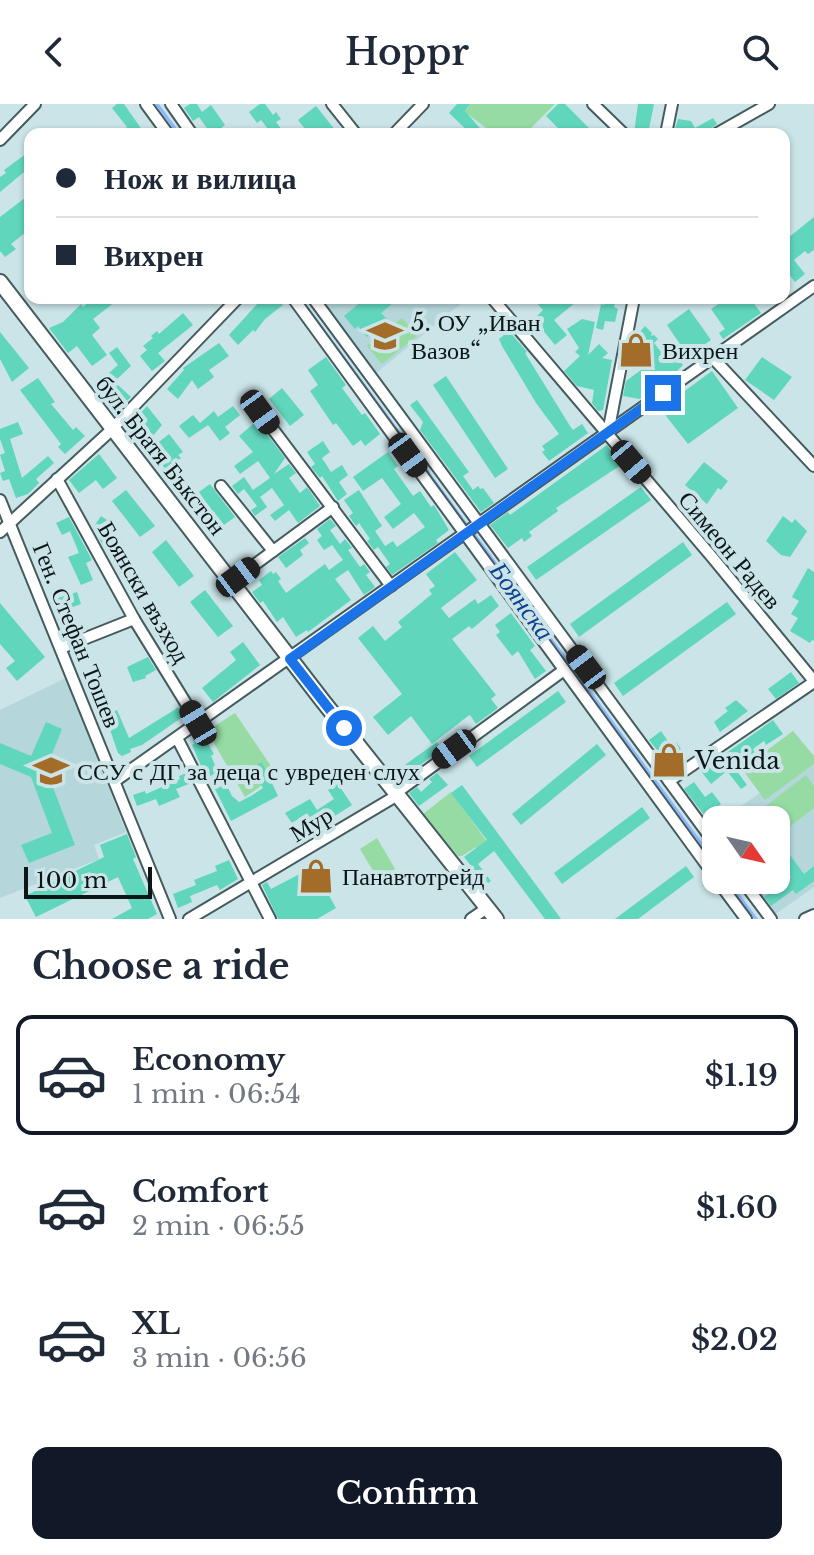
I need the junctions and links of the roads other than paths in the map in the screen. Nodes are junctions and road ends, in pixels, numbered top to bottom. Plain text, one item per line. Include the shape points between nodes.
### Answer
1 (35, 104) edge
2 (146, 104) edge
3 (171, 104) edge
4 (332, 104) edge
5 (423, 104) edge
6 (593, 104) edge
7 (672, 104) edge
8 (769, 104) edge
9 (164, 128) edge
10 (188, 128) edge
11 (351, 128) edge
12 (400, 128) edge
13 (618, 128) edge
14 (667, 128) edge
15 (727, 128) edge
16 (0, 140) edge
17 (0, 282) edge
18 (814, 286) edge
19 (790, 303) edge
20 (232, 304) edge
21 (297, 304) edge
22 (317, 304) edge
23 (497, 304) edge
24 (633, 304) edge
25 (788, 304) edge
26 (712, 357) junction
27 (260, 412) dead end
28 (113, 428) junction
29 (608, 433) junction
30 (814, 466) edge
31 (57, 479) junction
32 (221, 486) dead end
33 (0, 500) edge
34 (333, 507) junction
35 (10, 523) junction
36 (480, 523) junction
37 (0, 532) edge
38 (465, 534) junction
39 (273, 551) junction
40 (231, 582) junction
41 (391, 586) junction
42 (134, 619) junction
43 (61, 648) junction
44 (290, 659) junction
45 (564, 670) junction
46 (814, 682) edge
47 (198, 723) junction
48 (177, 738) junction
49 (115, 781) junction
50 (669, 781) junction
51 (396, 794) junction
52 (702, 826) edge
53 (702, 859) edge
54 (251, 883) junction
55 (727, 894) edge
56 (752, 894) edge
57 (491, 914) edge
58 (814, 915) edge
59 (741, 916) edge
60 (170, 919) edge
61 (189, 919) edge
62 (270, 919) edge
63 (471, 919) edge
64 (771, 919) edge
65 (805, 919) edge

1 - 16 street
2 - 9 street
3 - 10 street
4 - 11 street
5 - 12 street
6 - 13 street
7 - 14 street
8 - 15 street
17 - 28 street, бул. Братя Бъкстон
18 - 19 street
20 - 28 street
21 - 38 street
22 - 36 street
23 - 29 street, Симеон Радев
24 - 29 street
25 - 26 street
26 - 29 street
26 - 30 street
27 - 34 street
28 - 31 street
28 - 40 street, бул. Братя Бъкстон
29 - 36 street
29 - 46 street, Симеон Радев
31 - 35 street
31 - 42 street, Боянски възход
32 - 39 street
33 - 35 street, Ген. Стефан Тошев
34 - 39 street
34 - 41 street
35 - 37 street
35 - 43 street, Ген. Стефан Тошев
36 - 38 street
36 - 50 street
38 - 41 street
38 - 45 street
39 - 40 street
40 - 44 street, бул. Братя Бъкстон
41 - 44 street
42 - 43 street
42 - 47 street, Боянски възход
43 - 49 street, Ген. Стефан Тошев
44 - 47 street
44 - 51 street, бул. Братя Бъкстон
45 - 51 street, Мур
45 - 53 street
46 - 50 street
47 - 48 street
48 - 49 street
48 - 54 street
49 - 60 street, Ген. Стефан Тошев
50 - 52 street
51 - 54 street, Мур
51 - 57 street, бул. Братя Бъкстон
54 - 61 street, Мур
54 - 62 street
55 - 59 street
56 - 64 street
57 - 63 street
58 - 65 street

